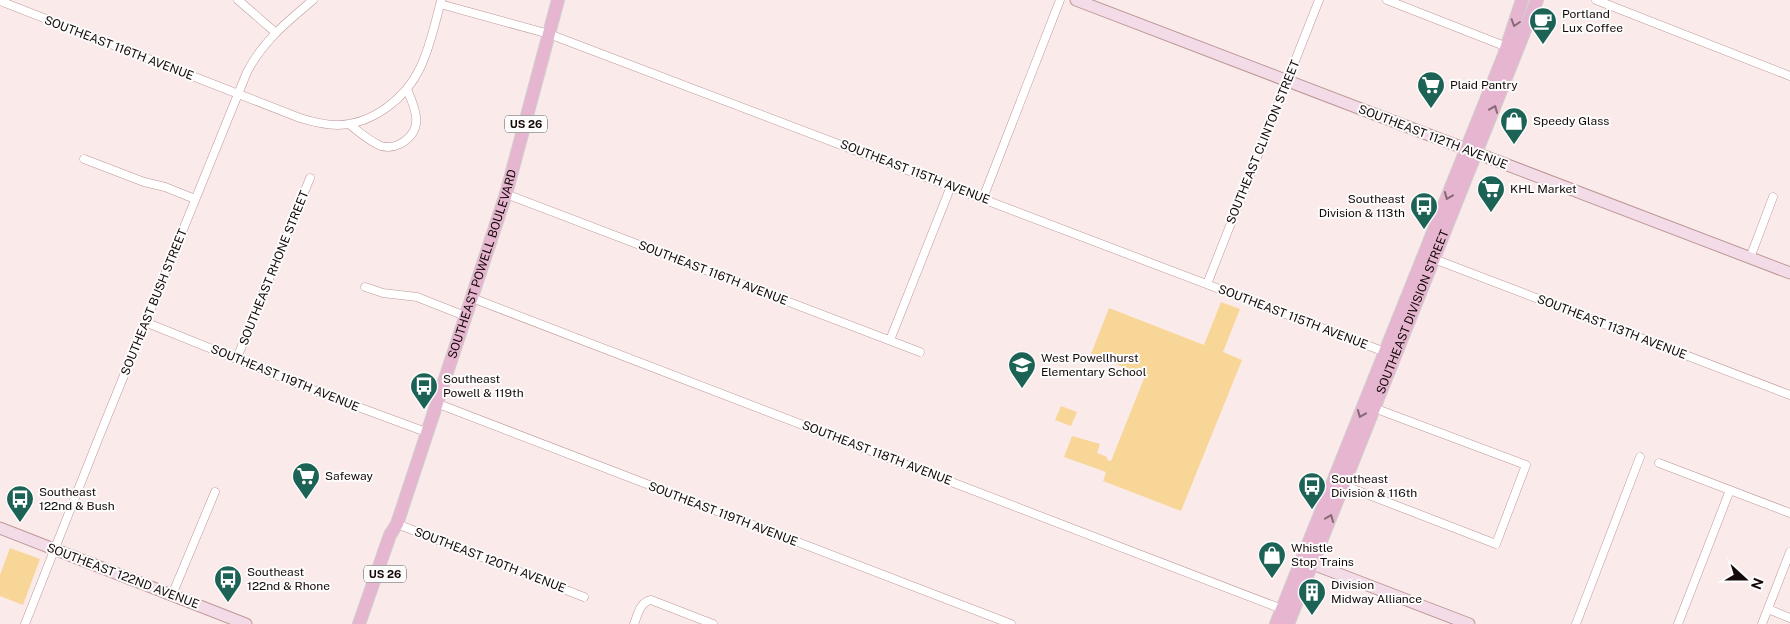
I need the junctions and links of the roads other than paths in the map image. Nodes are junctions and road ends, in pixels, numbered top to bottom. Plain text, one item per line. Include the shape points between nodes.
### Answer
1 (238, 0) edge
2 (313, 0) edge
3 (558, 0) edge
4 (1060, 0) edge
5 (1076, 0) edge
6 (1319, 0) edge
7 (1386, 0) edge
8 (1522, 0) edge
9 (1537, 0) edge
10 (1596, 0) edge
11 (0, 2) edge
12 (441, 2) edge
13 (275, 32) junction
14 (550, 34) junction
15 (1507, 47) junction
16 (1790, 76) edge
17 (1287, 81) junction
18 (407, 89) junction
19 (238, 93) junction
20 (349, 124) junction
21 (1471, 152) junction
22 (84, 159) dead end
23 (310, 178) dead end
24 (951, 186) junction
25 (506, 194) junction
26 (1773, 197) dead end
27 (983, 198) junction
28 (196, 199) junction
29 (1750, 258) junction
30 (1434, 259) junction
31 (1790, 273) edge
32 (1207, 284) junction
33 (365, 287) dead end
34 (472, 298) junction
35 (465, 316) junction
36 (145, 322) junction
37 (890, 340) junction
38 (920, 352) dead end
39 (1385, 352) junction
40 (238, 358) junction
41 (1790, 395) edge
42 (436, 403) junction
43 (1374, 408) junction
44 (426, 432) junction
45 (1640, 457) dead end
46 (1659, 463) dead end
47 (1343, 485) junction
48 (1730, 490) junction
49 (215, 492) dead end
50 (1790, 513) edge
51 (396, 524) junction
52 (0, 528) edge
53 (54, 550) junction
54 (1790, 552) edge
55 (1307, 562) junction
56 (172, 595) junction
57 (584, 597) dead end
58 (1282, 609) junction
59 (1768, 609) junction
60 (1790, 618) edge
61 (25, 624) edge
62 (246, 624) edge
63 (359, 624) edge
64 (367, 624) edge
65 (634, 624) edge
66 (713, 624) edge
67 (1011, 624) edge
68 (1276, 624) edge
69 (1288, 624) edge
70 (1469, 624) edge
71 (1576, 624) edge
72 (1678, 624) edge
73 (1762, 624) edge

1 - 13 street
2 - 13 street, SOUTHEAST BUSH STREET
3 - 14 main road, SOUTHEAST POWELL BOULEVARD / US 26
4 - 27 street
5 - 17 main road, SOUTHEAST 112TH AVENUE
6 - 17 street, SOUTHEAST CLINTON STREET
7 - 15 street
8 -> 15 main road, SOUTHEAST DIVISION STREET
21 -> 9 main road, SOUTHEAST DIVISION STREET
10 - 16 street
11 - 19 street, SOUTHEAST 116TH AVENUE
12 - 14 street, SOUTHEAST 115TH AVENUE
12 - 18 street via 424,60
13 - 19 street, SOUTHEAST BUSH STREET via 254,58
14 - 24 street, SOUTHEAST 115TH AVENUE
14 - 25 main road, SOUTHEAST POWELL BOULEVARD / US 26
15 - 21 main road, SOUTHEAST DIVISION STREET
17 - 21 main road, SOUTHEAST 112TH AVENUE
17 - 32 street, SOUTHEAST CLINTON STREET
18 - 20 street via 378,113
18 - 20 street via 417,116 414,130 406,140 395,146 383,147
19 - 20 street, SOUTHEAST 116TH AVENUE via 317,123
19 - 28 street, SOUTHEAST BUSH STREET
21 - 29 main road, SOUTHEAST 112TH AVENUE
21 - 30 main road, SOUTHEAST DIVISION STREET
21 -> 39 main road, SOUTHEAST DIVISION STREET
22 - 28 street
23 - 40 street, SOUTHEAST RHONE STREET
24 - 27 street, SOUTHEAST 115TH AVENUE
24 - 37 street
25 - 34 main road, SOUTHEAST POWELL BOULEVARD / US 26
25 - 37 street, SOUTHEAST 116TH AVENUE
26 - 29 street
27 - 32 street, SOUTHEAST 115TH AVENUE
28 - 36 street, SOUTHEAST BUSH STREET
29 - 31 main road, SOUTHEAST 112TH AVENUE
30 - 41 street, SOUTHEAST 113TH AVENUE
30 - 43 main road, SOUTHEAST DIVISION STREET
32 - 39 street, SOUTHEAST 115TH AVENUE
33 - 35 street via 417,297
34 - 35 main road, SOUTHEAST POWELL BOULEVARD / US 26
34 - 58 street, SOUTHEAST 118TH AVENUE
35 - 42 main road, SOUTHEAST POWELL BOULEVARD / US 26
36 - 40 street, SOUTHEAST 119TH AVENUE
36 - 53 street, SOUTHEAST BUSH STREET
37 - 38 street, SOUTHEAST 116TH AVENUE
39 -> 55 main road, SOUTHEAST DIVISION STREET
40 - 44 street, SOUTHEAST 119TH AVENUE
42 - 44 main road, SOUTHEAST POWELL BOULEVARD / US 26
42 - 67 street, SOUTHEAST 119TH AVENUE
43 - 47 main road, SOUTHEAST DIVISION STREET
43 - 47 street via 1526,465 1496,544
44 - 51 main road, SOUTHEAST POWELL BOULEVARD / US 26
45 - 71 street
46 - 48 street
55 -> 47 main road, SOUTHEAST DIVISION STREET
48 - 50 street
48 - 72 street
49 - 56 street
51 - 57 street, SOUTHEAST 120TH AVENUE
51 - 63 main road, SOUTHEAST POWELL BOULEVARD / US 26
51 - 64 main road, SOUTHEAST POWELL BOULEVARD / US 26 via 396,537
52 - 53 main road, SOUTHEAST 122ND AVENUE
53 - 56 main road, SOUTHEAST 122ND AVENUE
53 - 61 street, SOUTHEAST BUSH STREET
54 - 59 street
55 - 58 main road, SOUTHEAST DIVISION STREET
55 - 69 main road, SOUTHEAST DIVISION STREET
55 - 70 main road
56 - 62 main road, SOUTHEAST 122ND AVENUE
58 - 68 main road, SOUTHEAST DIVISION STREET
59 - 60 street
59 - 73 street
65 - 66 street via 641,606 651,600

